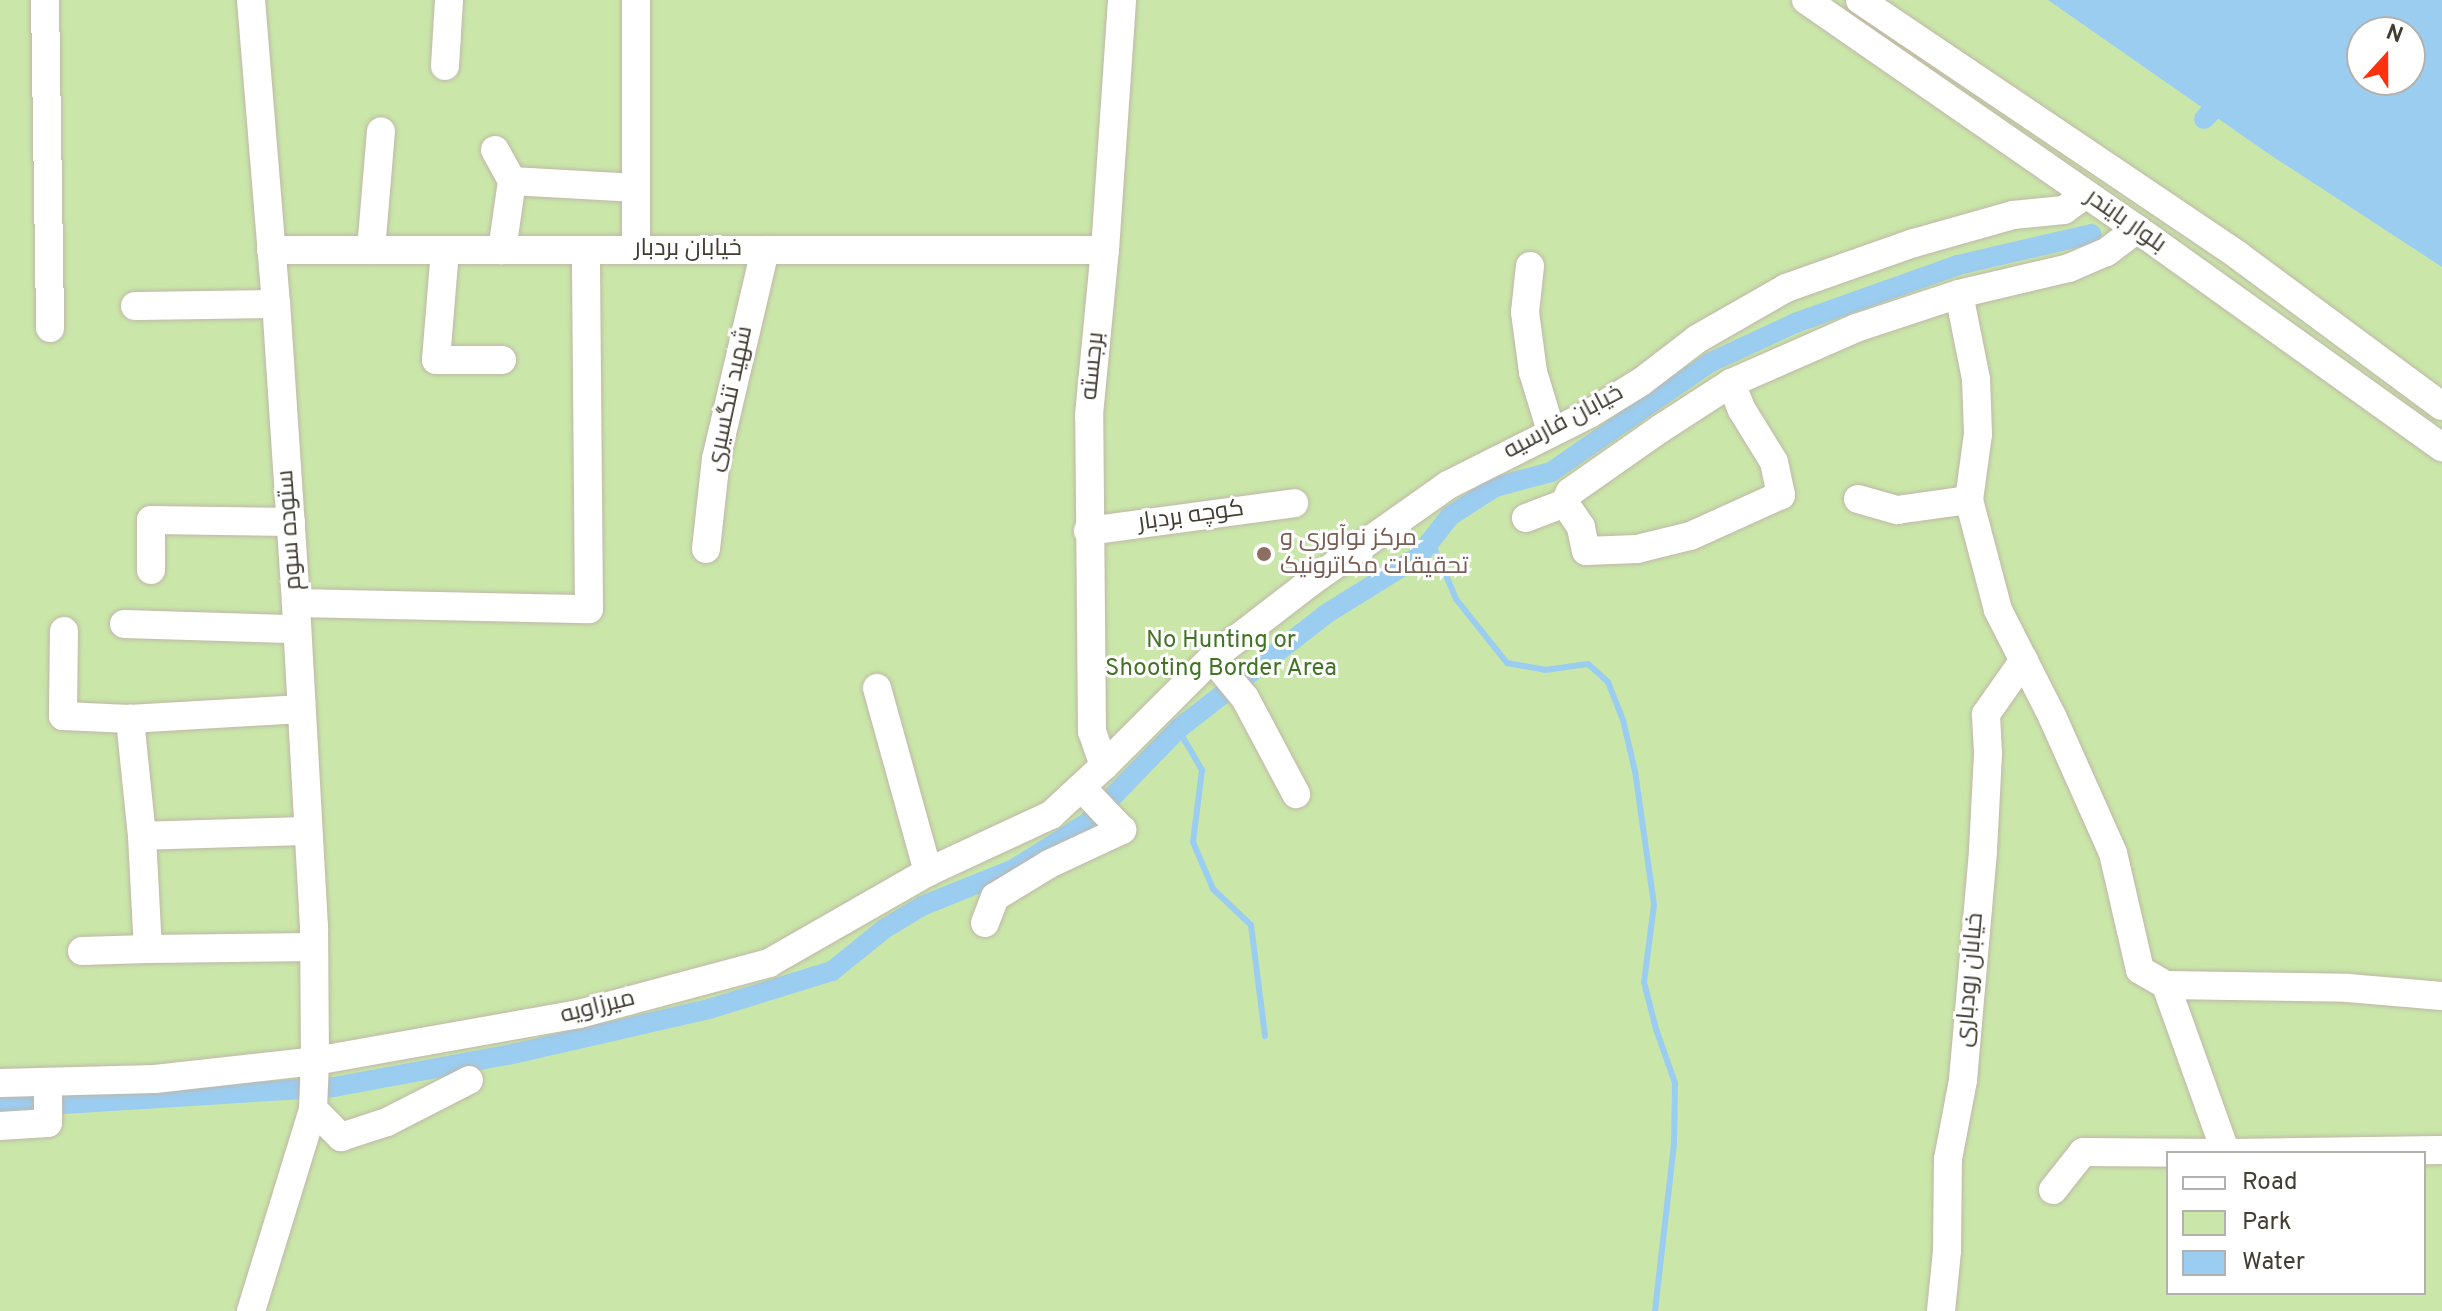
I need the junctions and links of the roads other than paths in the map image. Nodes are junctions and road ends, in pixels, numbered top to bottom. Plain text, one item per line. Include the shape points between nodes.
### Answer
1 (45, 0) edge
2 (251, 0) edge
3 (449, 0) edge
4 (636, 0) edge
5 (1122, 0) edge
6 (1806, 0) edge
7 (1860, 0) edge
8 (445, 66) dead end
9 (381, 131) dead end
10 (495, 150) dead end
11 (512, 181) junction
12 (636, 188) junction
13 (2086, 194) junction
14 (2137, 229) junction
15 (271, 250) junction
16 (371, 250) junction
17 (445, 250) junction
18 (502, 250) junction
19 (586, 250) junction
20 (636, 250) junction
21 (765, 250) junction
22 (1105, 250) junction
23 (1530, 266) dead end
24 (1959, 294) junction
25 (276, 304) junction
26 (135, 306) dead end
27 (50, 328) dead end
28 (502, 360) dead end
29 (1731, 383) junction
30 (2442, 406) edge
31 (1551, 431) junction
32 (2442, 447) edge
33 (1858, 499) dead end
34 (1969, 500) junction
35 (1294, 503) dead end
36 (1565, 503) junction
37 (1526, 518) dead end
38 (291, 522) junction
39 (1088, 531) junction
40 (706, 549) dead end
41 (151, 570) dead end
42 (296, 616) junction
43 (124, 624) dead end
44 (64, 631) dead end
45 (2024, 660) junction
46 (1226, 674) junction
47 (877, 688) dead end
48 (301, 709) junction
49 (130, 719) junction
50 (1104, 766) junction
51 (1296, 794) dead end
52 (1094, 799) junction
53 (308, 831) junction
54 (142, 836) junction
55 (928, 872) junction
56 (985, 923) dead end
57 (314, 947) junction
58 (148, 949) junction
59 (82, 951) dead end
60 (2166, 985) junction
61 (2442, 996) edge
62 (469, 1080) dead end
63 (0, 1083) edge
64 (314, 1086) junction
65 (48, 1095) junction
66 (0, 1126) edge
67 (2442, 1150) edge
68 (2224, 1151) edge
69 (2370, 1151) edge
70 (2166, 1153) edge
71 (2053, 1190) dead end
72 (251, 1311) edge
73 (1941, 1311) edge

1 - 27 street
2 - 15 street, ستوده سوم
3 - 8 street
4 - 12 street
5 - 22 street, برجسته
6 - 13 street, بلوار بایندر
7 - 30 street, بلوار بایندر via 2239,256
9 - 16 street
10 - 11 street
11 - 12 street
11 - 18 street
12 - 20 street
13 - 14 street, بلوار بایندر
13 - 31 street, خیابان فارسیه via 2064,210 2013,215 1786,288 1697,339 1641,382
14 - 24 street via 2106,252 2069,268
14 - 32 street, بلوار بایندر
15 - 16 street, خیابان بردبار
15 - 25 street, ستوده سوم
16 - 17 street, خیابان بردبار
17 - 18 street, خیابان بردبار
17 - 28 street via 436,360
18 - 19 street, خیابان بردبار
19 - 20 street, خیابان بردبار
19 - 42 street via 589,609
20 - 21 street, خیابان بردبار
21 - 22 street, خیابان بردبار
21 - 40 street, شهید تنگسیری via 716,459
22 - 39 street, برجسته via 1089,415
23 - 31 street via 1525,312 1533,372
24 - 29 street via 1856,328
24 - 34 street via 1976,379 1978,434
25 - 26 street
25 - 38 street, ستوده سوم
29 - 36 street via 1570,492
29 - 36 street via 1774,462 1781,495 1690,536 1637,549 1586,551 1581,527
31 - 46 street, خیابان فارسیه via 1448,485 1312,581
33 - 34 street via 1897,510
34 - 45 street via 1998,610
35 - 39 street, کوچه بردبار
36 - 37 street
38 - 41 street via 151,520
38 - 42 street, ستوده سوم
39 - 50 street, برجسته via 1092,732
42 - 43 street
42 - 48 street, ستوده سوم
44 - 49 street via 63,716
45 - 60 street via 2113,853 2140,970
45 - 73 street, خیابان رودباری via 1986,714 1983,850 1963,1080 1948,1159
46 - 50 street, خیابان فارسیه
46 - 51 street
47 - 55 street
48 - 49 street
48 - 53 street, ستوده سوم
49 - 54 street
50 - 52 street, میرزاویه
52 - 55 street, میرزاویه
52 - 56 street via 1122,830 995,897
53 - 54 street
53 - 57 street, ستوده سوم
54 - 58 street
55 - 64 street, میرزاویه via 769,963
57 - 58 street
57 - 64 street, ستوده سوم
58 - 59 street
60 - 61 street via 2348,988
60 - 68 street
62 - 64 street via 387,1122 341,1137
63 - 65 street, میرزاویه
64 - 65 street, میرزاویه via 155,1079
64 - 72 street, ستوده سوم
65 - 66 street via 48,1123
67 - 69 street
70 - 71 street via 2083,1152

